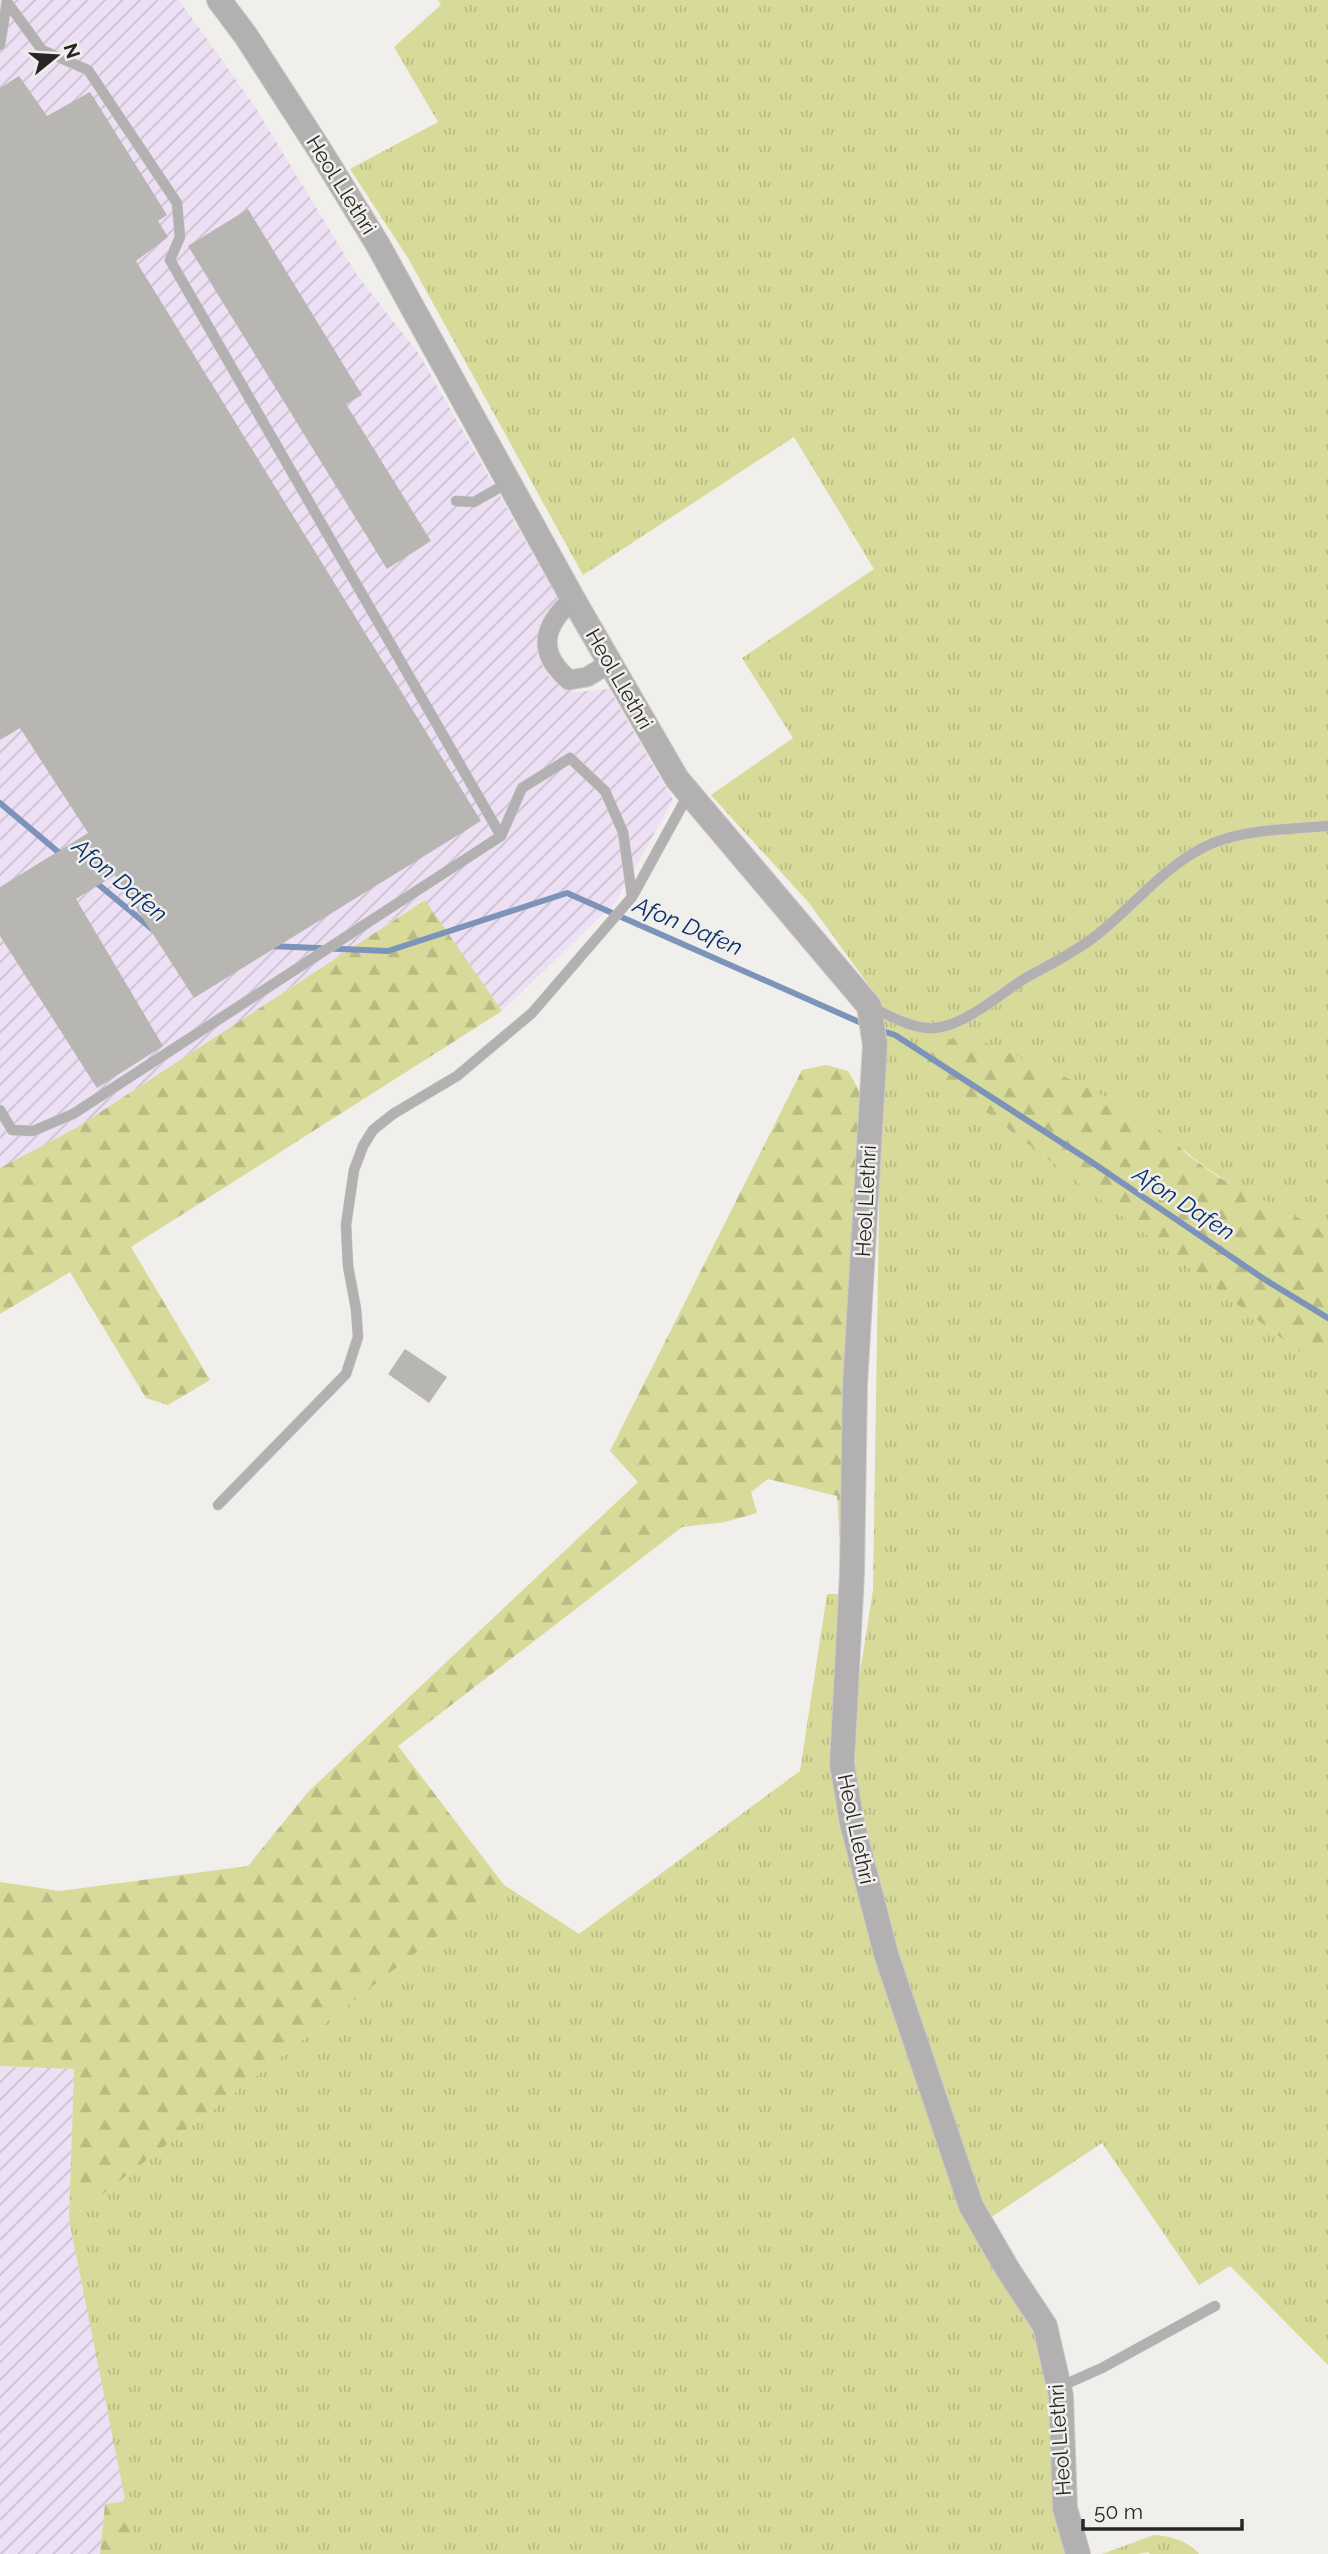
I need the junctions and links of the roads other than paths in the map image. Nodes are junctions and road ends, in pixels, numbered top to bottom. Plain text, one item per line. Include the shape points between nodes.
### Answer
1 (219, 0) edge
2 (7, 1) edge
3 (0, 45) edge
4 (509, 482) junction
5 (456, 501) dead end
6 (573, 599) junction
7 (610, 663) junction
8 (689, 793) junction
9 (1328, 826) edge
10 (501, 836) junction
11 (632, 897) junction
12 (869, 1006) junction
13 (0, 1110) edge
14 (218, 1504) dead end
15 (1215, 2305) dead end
16 (1059, 2387) junction
17 (1078, 2554) edge

1 - 4 street, Heol Llethri via 378,245
2 - 3 lane
2 - 10 lane via 42,50 88,70 177,204 180,237 170,260
4 - 5 lane via 474,502
4 - 6 street, Heol Llethri
6 - 7 street, Heol Llethri
6 - 7 street via 552,626 546,648 554,667 569,680 587,677
7 - 8 street, Heol Llethri
8 - 11 lane
8 - 12 street, Heol Llethri
9 - 12 lane via 1247,834 1213,843 1184,859 1071,954 947,1025 927,1028 909,1024
10 - 11 lane via 522,788 570,758 605,791 623,832
10 - 13 lane via 73,1114 33,1131 12,1130
11 - 14 lane via 532,1013 457,1076 373,1130 354,1170 346,1225 358,1337 346,1374
12 - 16 street, Heol Llethri via 875,1045 855,1385 842,1764 852,1823 886,1954 971,2206 1045,2326
15 - 16 lane
16 - 17 street, Heol Llethri via 1065,2508

